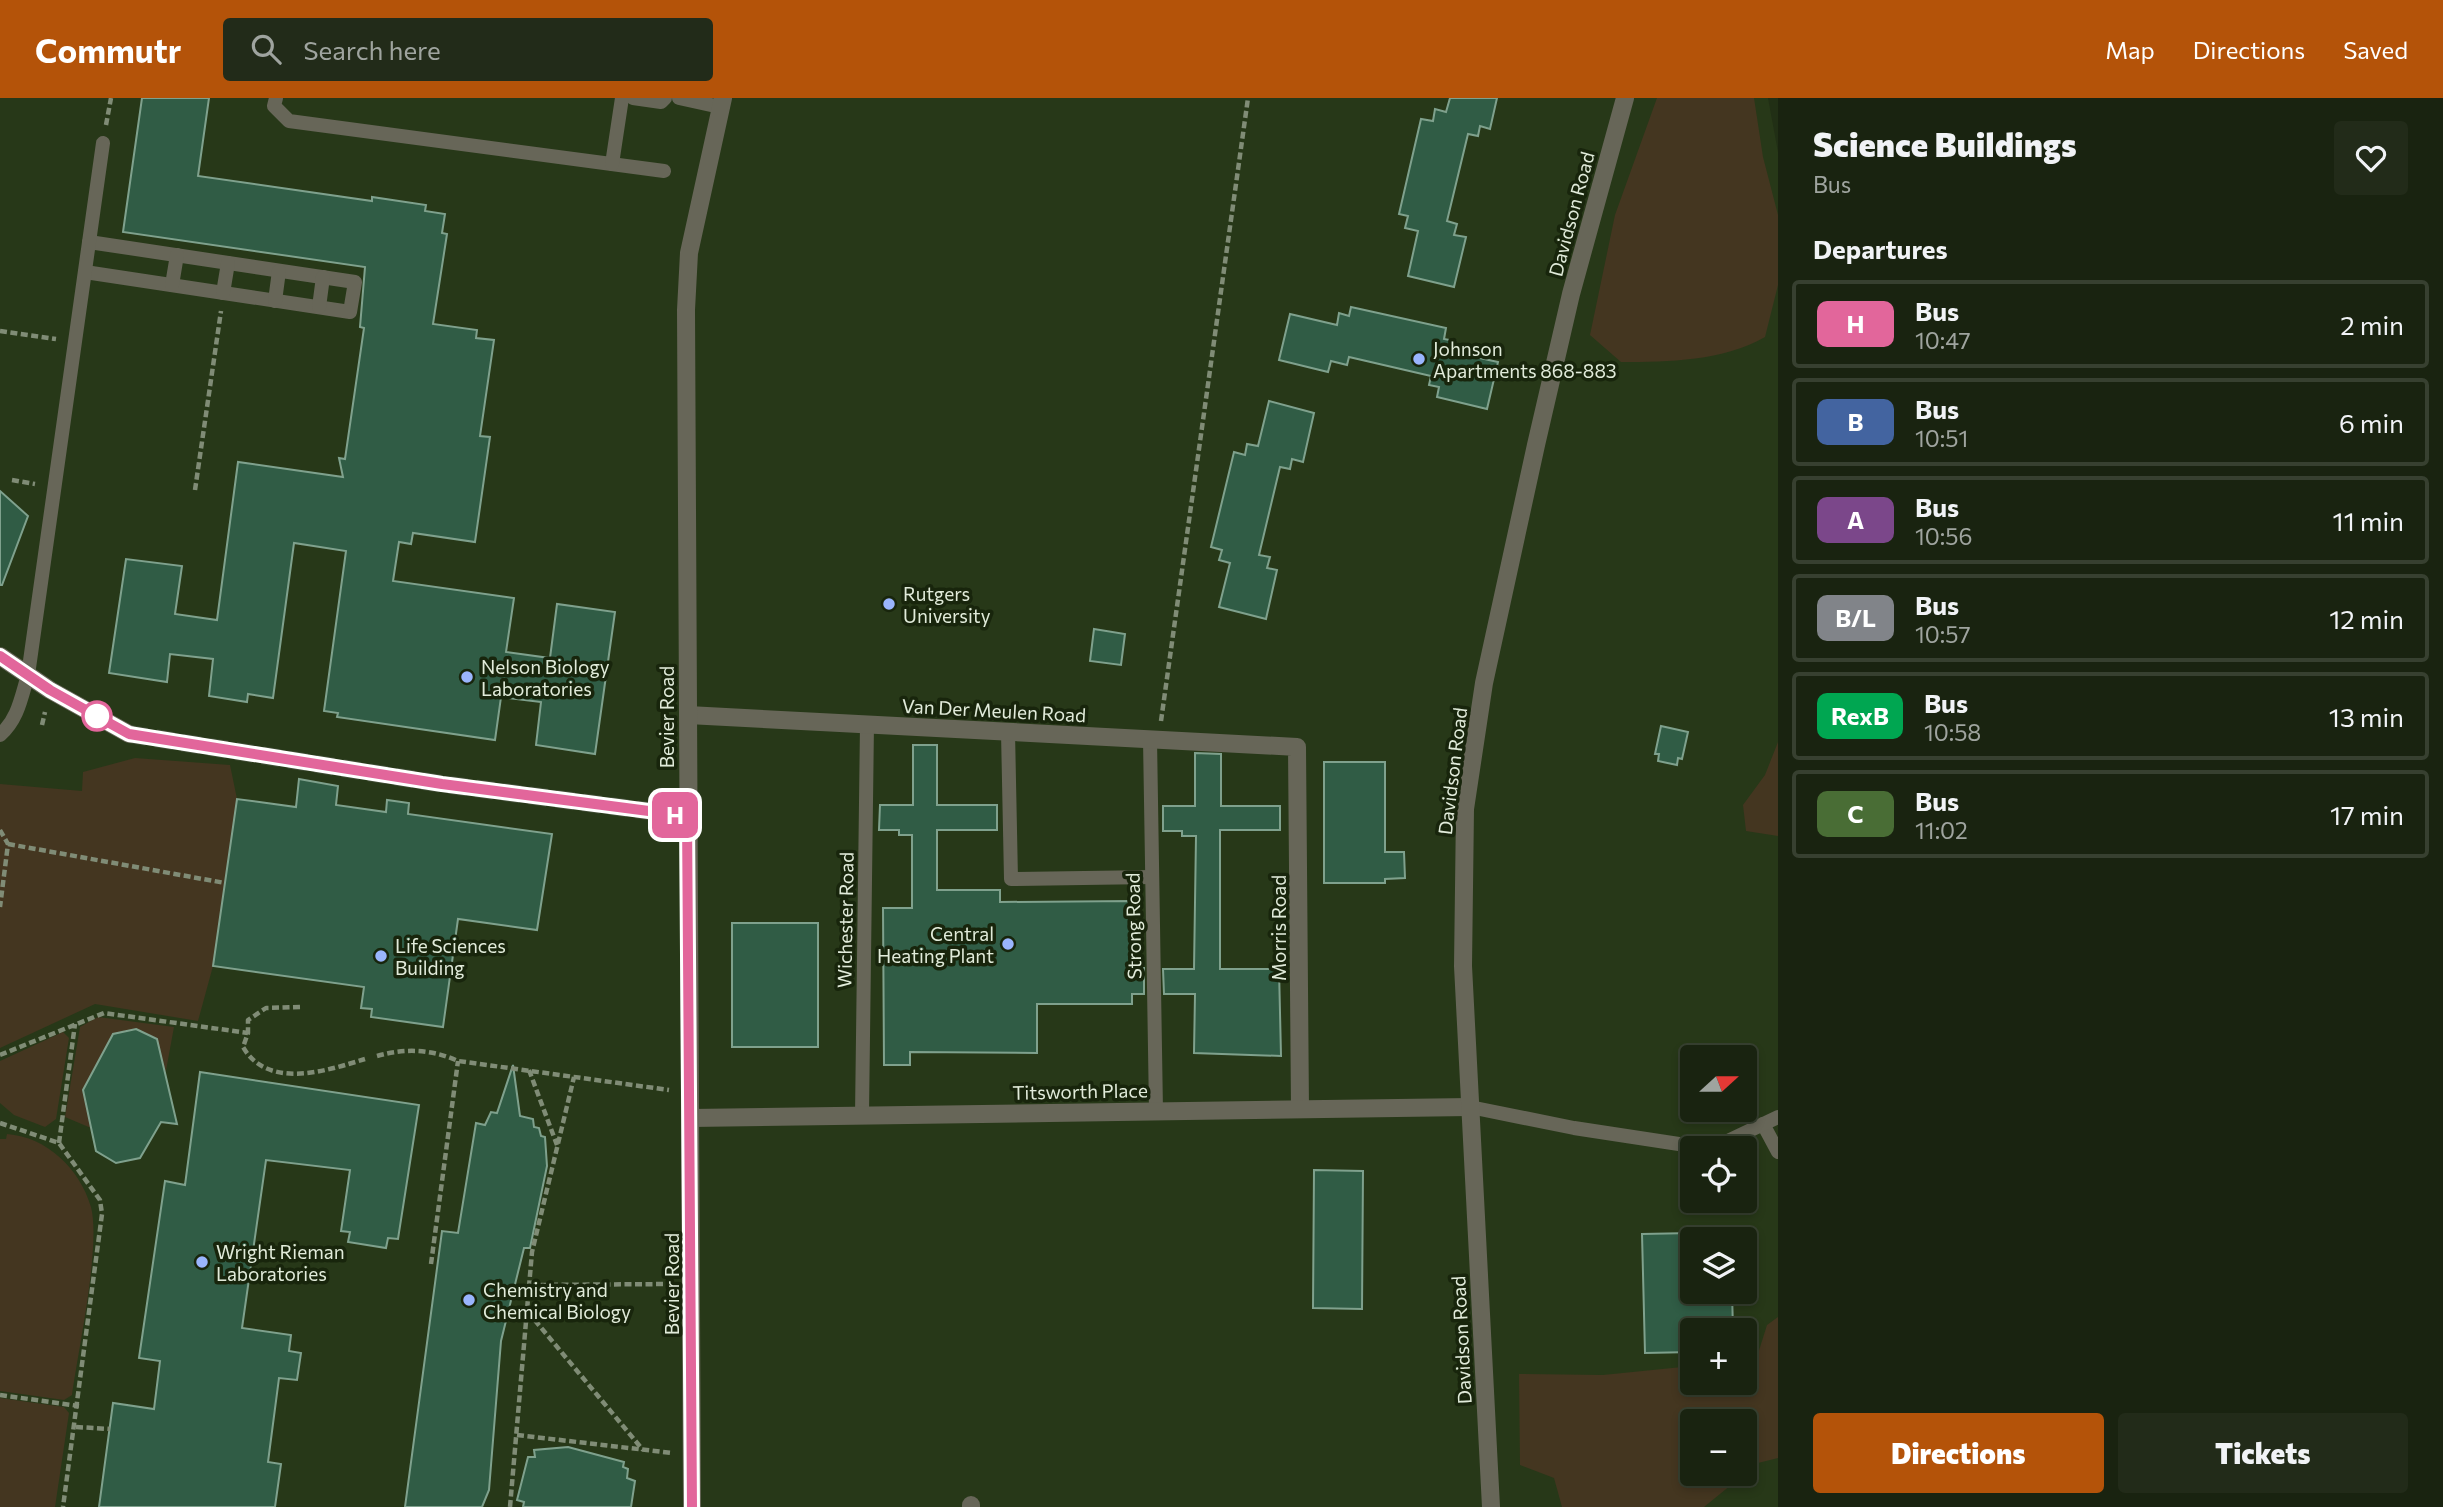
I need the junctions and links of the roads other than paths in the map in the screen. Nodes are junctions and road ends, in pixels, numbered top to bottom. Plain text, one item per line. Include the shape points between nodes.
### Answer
1 (276, 98) edge
2 (622, 98) edge
3 (634, 98) edge
4 (666, 98) edge
5 (680, 98) edge
6 (1625, 98) edge
7 (722, 103) edge
8 (103, 143) road end
9 (612, 164) junction
10 (664, 171) dead end
11 (89, 242) junction
12 (177, 255) junction
13 (228, 263) junction
14 (279, 271) junction
15 (85, 272) junction
16 (323, 277) junction
17 (172, 285) junction
18 (223, 293) junction
19 (275, 301) junction
20 (319, 307) junction
21 (0, 656) edge
22 (27, 675) junction
23 (688, 715) junction
24 (867, 724) junction
25 (1008, 732) junction
26 (129, 734) tunnel mouth
27 (0, 735) edge
28 (1154, 740) junction
29 (1297, 747) joint
30 (1152, 877) junction
31 (1470, 1107) junction
32 (1300, 1109) junction
33 (1156, 1111) junction
34 (862, 1115) junction
35 (1778, 1117) edge
36 (691, 1118) junction
37 (1763, 1124) junction
38 (1738, 1136) edge
39 (1680, 1144) edge
40 (1778, 1152) edge
41 (692, 1507) edge
42 (1492, 1507) edge

1 - 9 lane via 274,106 289,121
2 - 9 lane
3 - 4 lane via 661,102
5 - 7 lane
6 - 31 street, Davidson Road via 1571,295 1485,683 1465,809 1463,966
7 - 23 street, Bevier Road via 689,253
8 - 11 lane
9 - 10 lane
11 - 12 lane
11 - 15 lane
12 - 13 lane
12 - 17 lane
13 - 14 lane
13 - 18 lane
14 - 16 lane
14 - 19 lane
15 - 17 lane
15 - 22 lane
16 - 20 lane
16 - 20 lane via 355,282 350,312
17 - 18 lane
18 - 19 lane
19 - 20 lane
21 - 22 street
22 - 26 street
22 - 27 lane via 19,709
23 - 24 street, Van Der Meulen Road
23 - 36 street, Bevier Road
24 - 25 street, Van Der Meulen Road
24 - 34 lane, Wichester Road
25 - 28 street, Van Der Meulen Road
25 - 30 lane via 1011,879
28 - 29 street, Van Der Meulen Road
28 - 30 lane, Strong Road
29 - 32 street, Morris Road
30 - 33 lane, Strong Road
31 - 32 street, Titsworth Place
31 - 39 lane
31 - 42 street, Davidson Road
32 - 33 street, Titsworth Place
33 - 34 street, Titsworth Place
34 - 36 street, Titsworth Place
35 - 37 lane
36 - 41 street, Bevier Road
37 - 38 lane
37 - 40 lane

